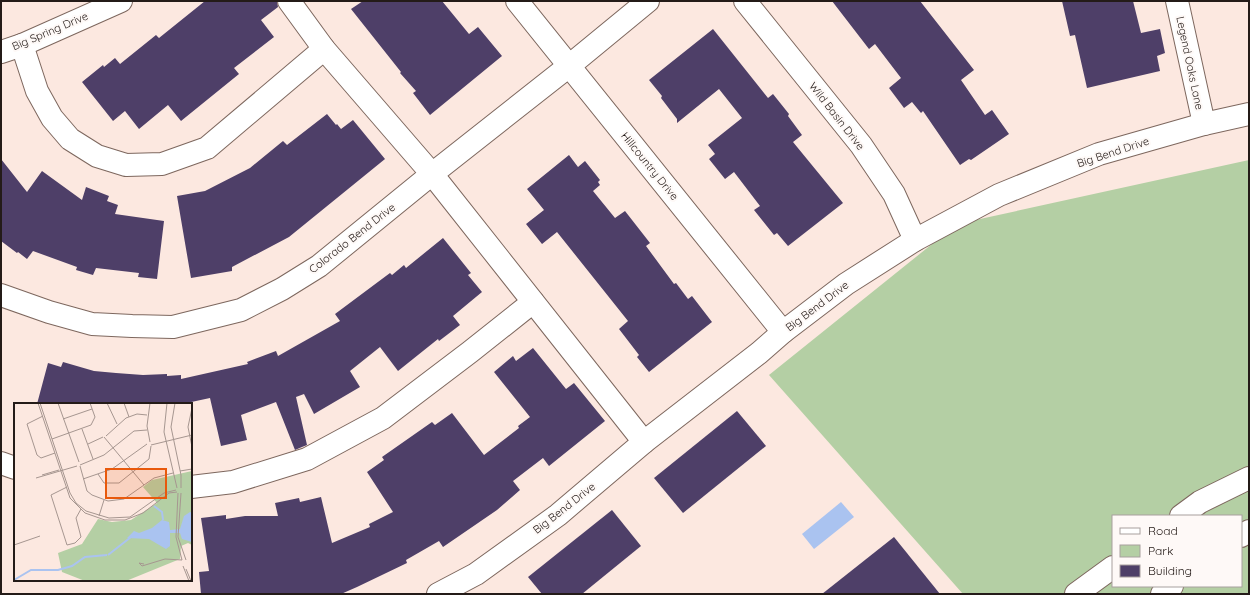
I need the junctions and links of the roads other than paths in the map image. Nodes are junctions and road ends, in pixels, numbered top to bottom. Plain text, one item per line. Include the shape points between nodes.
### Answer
1 (121, 1) edge
2 (289, 1) edge
3 (517, 1) edge
4 (648, 1) edge
5 (745, 1) edge
6 (1177, 1) edge
7 (22, 44) junction
8 (324, 49) junction
9 (1, 52) edge
10 (569, 66) junction
11 (1249, 114) edge
12 (1204, 124) junction
13 (432, 174) junction
14 (915, 240) junction
15 (1, 295) edge
16 (533, 302) junction
17 (783, 332) junction
18 (644, 442) junction
19 (1, 464) edge
20 (14, 468) edge
21 (1249, 478) edge
22 (192, 487) edge
23 (1182, 515) edge
24 (1112, 568) edge
25 (1171, 587) edge
26 (438, 594) edge
27 (1076, 594) edge
28 (1162, 594) edge

1 - 7 street, Big Spring Drive
2 - 8 street
3 - 10 street, Hillcountry Drive
4 - 10 street, Colorado Bend Drive
5 - 14 street, Wild Basin Drive via 861,145 894,194
6 - 12 street, Legend Oaks Lane
7 - 8 street via 37,91 52,118 70,139 97,156 126,165 162,164 206,148
7 - 9 street, Big Spring Drive
8 - 13 street
10 - 13 street, Colorado Bend Drive
10 - 17 street, Hillcountry Drive
11 - 12 street, Big Bend Drive
12 - 14 street, Big Bend Drive via 1099,154 999,195
13 - 15 street, Colorado Bend Drive via 319,266 241,310 173,327 92,324
13 - 16 street
14 - 17 street, Big Bend Drive via 846,284
16 - 18 street
16 - 22 street via 376,422 307,459 233,482
17 - 18 street, Big Bend Drive
18 - 26 street, Big Bend Drive via 558,515 476,574
19 - 20 street
21 - 23 street via 1200,502
24 - 27 street
25 - 28 street

